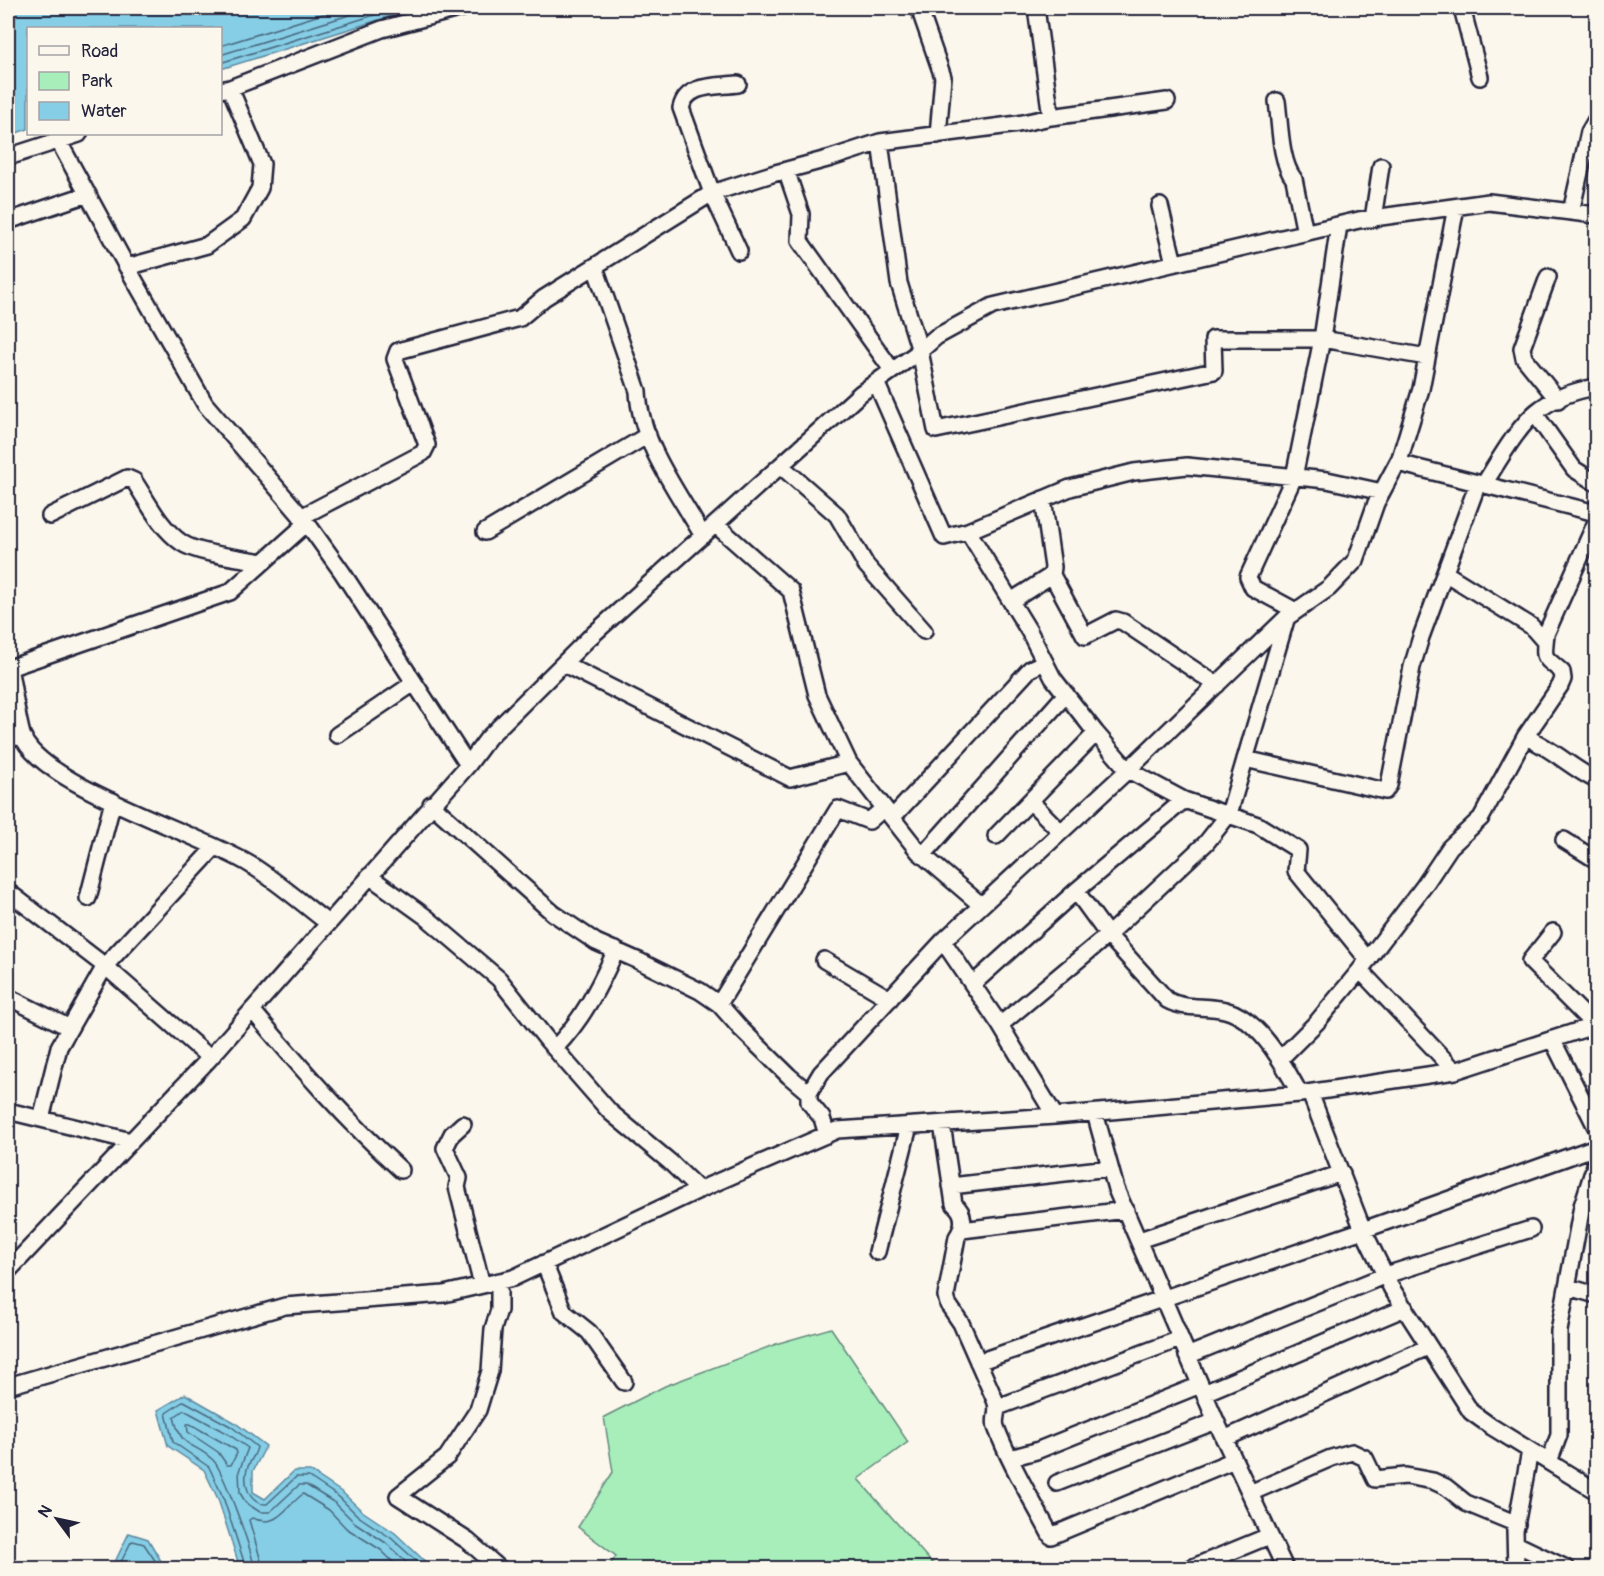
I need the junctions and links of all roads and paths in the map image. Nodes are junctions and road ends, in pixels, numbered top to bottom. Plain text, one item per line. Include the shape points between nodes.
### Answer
1 (462, 8) edge
2 (919, 8) edge
3 (1036, 8) edge
4 (1462, 8) edge
5 (1480, 77) dead end
6 (738, 84) dead end
7 (225, 89) edge
8 (1277, 100) dead end
9 (1167, 101) dead end
10 (1051, 117) junction
11 (1596, 120) edge
12 (76, 135) edge
13 (939, 135) junction
14 (58, 140) junction
15 (880, 142) junction
16 (8, 157) edge
17 (1381, 166) dead end
18 (786, 170) junction
19 (712, 193) junction
20 (88, 194) junction
21 (1160, 206) dead end
22 (1456, 207) junction
23 (1571, 212) junction
24 (1596, 215) edge
25 (1373, 219) junction
26 (8, 221) edge
27 (1339, 225) junction
28 (1305, 233) junction
29 (739, 250) dead end
30 (1174, 263) junction
31 (127, 267) junction
32 (595, 267) junction
33 (1548, 277) dead end
34 (1322, 339) junction
35 (920, 351) junction
36 (1427, 357) junction
37 (892, 370) junction
38 (876, 382) junction
39 (1596, 387) edge
40 (1558, 400) junction
41 (1535, 414) junction
42 (648, 435) junction
43 (1398, 463) junction
44 (781, 466) junction
45 (1294, 477) junction
46 (1596, 483) edge
47 (1481, 484) junction
48 (1382, 492) junction
49 (1043, 499) junction
50 (1596, 513) edge
51 (50, 516) dead end
52 (304, 520) junction
53 (1596, 522) edge
54 (716, 525) junction
55 (968, 531) junction
56 (485, 532) dead end
57 (703, 536) junction
58 (262, 562) junction
59 (1444, 573) junction
60 (1052, 575) junction
61 (1011, 601) junction
62 (1291, 615) junction
63 (924, 631) dead end
64 (1545, 642) junction
65 (1045, 662) junction
66 (564, 664) junction
67 (414, 683) junction
68 (1217, 685) junction
69 (1066, 694) junction
70 (1096, 733) junction
71 (338, 735) dead end
72 (8, 736) edge
73 (1525, 736) junction
74 (24, 738) junction
75 (1245, 759) junction
76 (849, 763) junction
77 (468, 765) junction
78 (1128, 770) junction
79 (1596, 780) edge
80 (1184, 800) junction
81 (113, 801) junction
82 (1030, 801) junction
83 (431, 804) junction
84 (888, 813) junction
85 (1229, 814) junction
86 (1061, 832) junction
87 (996, 836) dead end
88 (1564, 840) dead end
89 (215, 847) junction
90 (923, 855) junction
91 (1596, 860) edge
92 (369, 876) junction
93 (1076, 891) junction
94 (8, 893) edge
95 (88, 898) dead end
96 (981, 905) junction
97 (328, 923) junction
98 (1553, 932) dead end
99 (1108, 935) junction
100 (943, 941) junction
101 (616, 950) junction
102 (824, 960) dead end
103 (1364, 965) junction
104 (105, 966) junction
105 (973, 984) junction
106 (8, 997) edge
107 (890, 999) junction
108 (719, 1004) junction
109 (252, 1010) junction
110 (1000, 1025) junction
111 (1596, 1025) edge
112 (70, 1028) junction
113 (1552, 1040) junction
114 (555, 1048) junction
115 (210, 1058) junction
116 (1281, 1058) junction
117 (1455, 1071) junction
118 (1305, 1093) junction
119 (810, 1094) junction
120 (8, 1111) edge
121 (1095, 1113) junction
122 (1055, 1116) junction
123 (41, 1119) junction
124 (464, 1124) dead end
125 (942, 1124) junction
126 (909, 1126) junction
127 (1596, 1127) edge
128 (827, 1135) junction
129 (131, 1141) junction
130 (1596, 1147) edge
131 (1596, 1162) edge
132 (1109, 1168) junction
133 (401, 1170) dead end
134 (1342, 1173) junction
135 (951, 1186) junction
136 (699, 1190) junction
137 (1126, 1210) junction
138 (1530, 1229) dead end
139 (962, 1230) junction
140 (1364, 1230) junction
141 (1139, 1240) junction
142 (877, 1252) dead end
143 (544, 1263) junction
144 (8, 1271) edge
145 (1386, 1275) junction
146 (499, 1281) junction
147 (482, 1285) junction
148 (1568, 1287) junction
149 (1596, 1295) edge
150 (1162, 1298) junction
151 (1405, 1308) junction
152 (1180, 1339) junction
153 (1428, 1347) junction
154 (1187, 1356) junction
155 (978, 1362) junction
156 (624, 1382) dead end
157 (8, 1386) edge
158 (1202, 1389) junction
159 (998, 1407) junction
160 (1216, 1420) junction
161 (1224, 1439) junction
162 (1530, 1451) junction
163 (1010, 1458) junction
164 (1234, 1460) junction
165 (1549, 1462) junction
166 (1057, 1483) dead end
167 (1596, 1491) edge
168 (1250, 1493) junction
169 (1516, 1524) junction
170 (1269, 1536) junction
171 (1516, 1544) junction
172 (499, 1569) edge
173 (1191, 1569) edge
174 (1285, 1569) edge
175 (1516, 1569) edge
176 (1566, 1569) edge

1 - 7 street via 382,29
2 - 13 street via 943,77
3 - 10 street
4 - 5 street
6 - 19 street via 694,90 683,98 681,108
7 - 31 street via 262,164 260,188 243,219 207,245
8 - 28 street via 1286,162 1294,179
9 - 10 street
10 - 13 street
11 - 23 street via 1589,132
12 - 14 street
13 - 15 street
14 - 16 street
14 - 20 street
15 - 18 street
15 - 35 street via 900,283
17 - 25 street
18 - 19 street
18 - 37 street via 801,214 800,241
19 - 29 street
19 - 32 street
20 - 26 street
20 - 31 street
21 - 30 street
22 - 23 street via 1489,202
22 - 25 street
22 - 36 street
23 - 24 street
25 - 27 street
27 - 28 street
27 - 34 street
28 - 30 street
30 - 35 street via 993,306 936,337
31 - 52 street via 205,404
32 - 42 street via 638,391 639,412
32 - 52 street via 544,298 520,318 398,351 395,359 427,445 423,453
33 - 40 street via 1522,348 1524,358
34 - 35 street via 1213,339 1214,371 936,430
34 - 36 street
34 - 45 street
35 - 37 street
36 - 43 street
37 - 38 street
38 - 44 street
38 - 55 street via 944,537
39 - 40 street
40 - 41 street
41 - 46 street via 1574,469
41 - 47 street
42 - 56 street
42 - 57 street
43 - 47 street
43 - 48 street
44 - 54 street
44 - 63 street via 837,515 866,565
45 - 48 street
45 - 49 street via 1187,466 1134,472
45 - 62 street via 1248,577 1253,588
47 - 50 street
47 - 59 street
48 - 62 street via 1356,560 1329,588
49 - 55 street
49 - 60 street
51 - 58 street via 127,478 134,481 165,529 183,544
52 - 58 street
52 - 67 street
53 - 64 street
54 - 57 street
54 - 76 street via 791,591 817,695
55 - 61 street
57 - 66 street
58 - 74 street via 230,592 9,668
59 - 64 street via 1531,626
59 - 75 street via 1412,667 1392,774 1385,791
60 - 61 street
60 - 68 street via 1085,636 1116,620 1123,622
61 - 65 street
62 - 68 street
62 - 75 street
64 - 73 street via 1546,660 1562,672 1563,679
65 - 69 street
65 - 84 street via 1030,669
66 - 76 street via 790,778
66 - 77 street via 488,738
67 - 71 street
67 - 77 street
68 - 78 street
69 - 70 street
69 - 90 street
70 - 78 street
70 - 82 street
72 - 74 street
73 - 79 street
73 - 103 street via 1481,818 1450,847
74 - 81 street via 41,760
75 - 85 street
76 - 84 street
77 - 83 street
78 - 80 street
78 - 86 street
80 - 85 street
80 - 93 street
81 - 89 street
81 - 95 street
82 - 86 street
82 - 87 street
83 - 92 street
83 - 101 street via 553,913 596,942
84 - 90 street
84 - 108 street via 869,821 838,809
85 - 99 street via 1206,843
85 - 103 street via 1258,825 1298,850 1296,871
86 - 96 street
88 - 91 street
89 - 97 street via 252,866
89 - 104 street
90 - 96 street
92 - 97 street
92 - 114 street via 426,917 499,979
93 - 99 street
93 - 105 street
94 - 104 street
96 - 100 street
97 - 109 street
98 - 111 street via 1530,961
99 - 110 street
99 - 116 street via 1167,1000 1178,1006 1227,1010 1250,1022
100 - 105 street
100 - 107 street
101 - 108 street
101 - 114 street via 574,1029
102 - 107 street
103 - 116 street
103 - 117 street
104 - 112 street
104 - 115 street
105 - 110 street
106 - 112 street
107 - 119 street via 821,1074
108 - 119 street
109 - 115 street
109 - 133 street via 369,1142
110 - 122 street
111 - 113 street
112 - 123 street via 59,1047
113 - 117 street
113 - 127 street
114 - 136 street via 610,1112
115 - 129 street
116 - 118 street
117 - 118 street
118 - 121 street
118 - 134 street
119 - 128 street via 809,1102 822,1118
120 - 123 street
121 - 122 street
121 - 132 street
122 - 125 street
123 - 129 street
124 - 147 street via 452,1134 446,1148 459,1178 457,1187
125 - 126 street
125 - 135 street
126 - 128 street
126 - 142 street
128 - 136 street
129 - 144 street
130 - 140 street
131 - 148 street via 1582,1206
132 - 135 street
132 - 137 street
134 - 140 street
134 - 141 street
135 - 139 street via 954,1204 960,1209
136 - 143 street
137 - 139 street
137 - 141 street
138 - 145 street
139 - 155 street via 957,1237 946,1296
140 - 145 street
140 - 150 street
141 - 150 street
143 - 146 street
143 - 156 street via 564,1312 589,1332
145 - 151 street
145 - 154 street
146 - 147 street
146 - 172 street via 490,1371 478,1410 447,1457 398,1496 468,1541
147 - 157 street via 444,1294 285,1306
148 - 149 street
148 - 165 street via 1559,1331 1559,1435
150 - 152 street
150 - 155 street
151 - 153 street
151 - 158 street
152 - 154 street
152 - 159 street
153 - 161 street
153 - 162 street via 1471,1412
154 - 158 street
155 - 159 street
158 - 160 street
158 - 163 street
159 - 163 street via 995,1424
160 - 161 street
160 - 166 street
161 - 164 street
162 - 165 street
162 - 169 street
163 - 164 street via 1051,1536
164 - 168 street
165 - 167 street
168 - 169 street via 1352,1452 1365,1458 1375,1479 1406,1476 1433,1481 1466,1503
168 - 170 street
169 - 171 street
170 - 173 street
170 - 174 street
171 - 175 street
171 - 176 street

